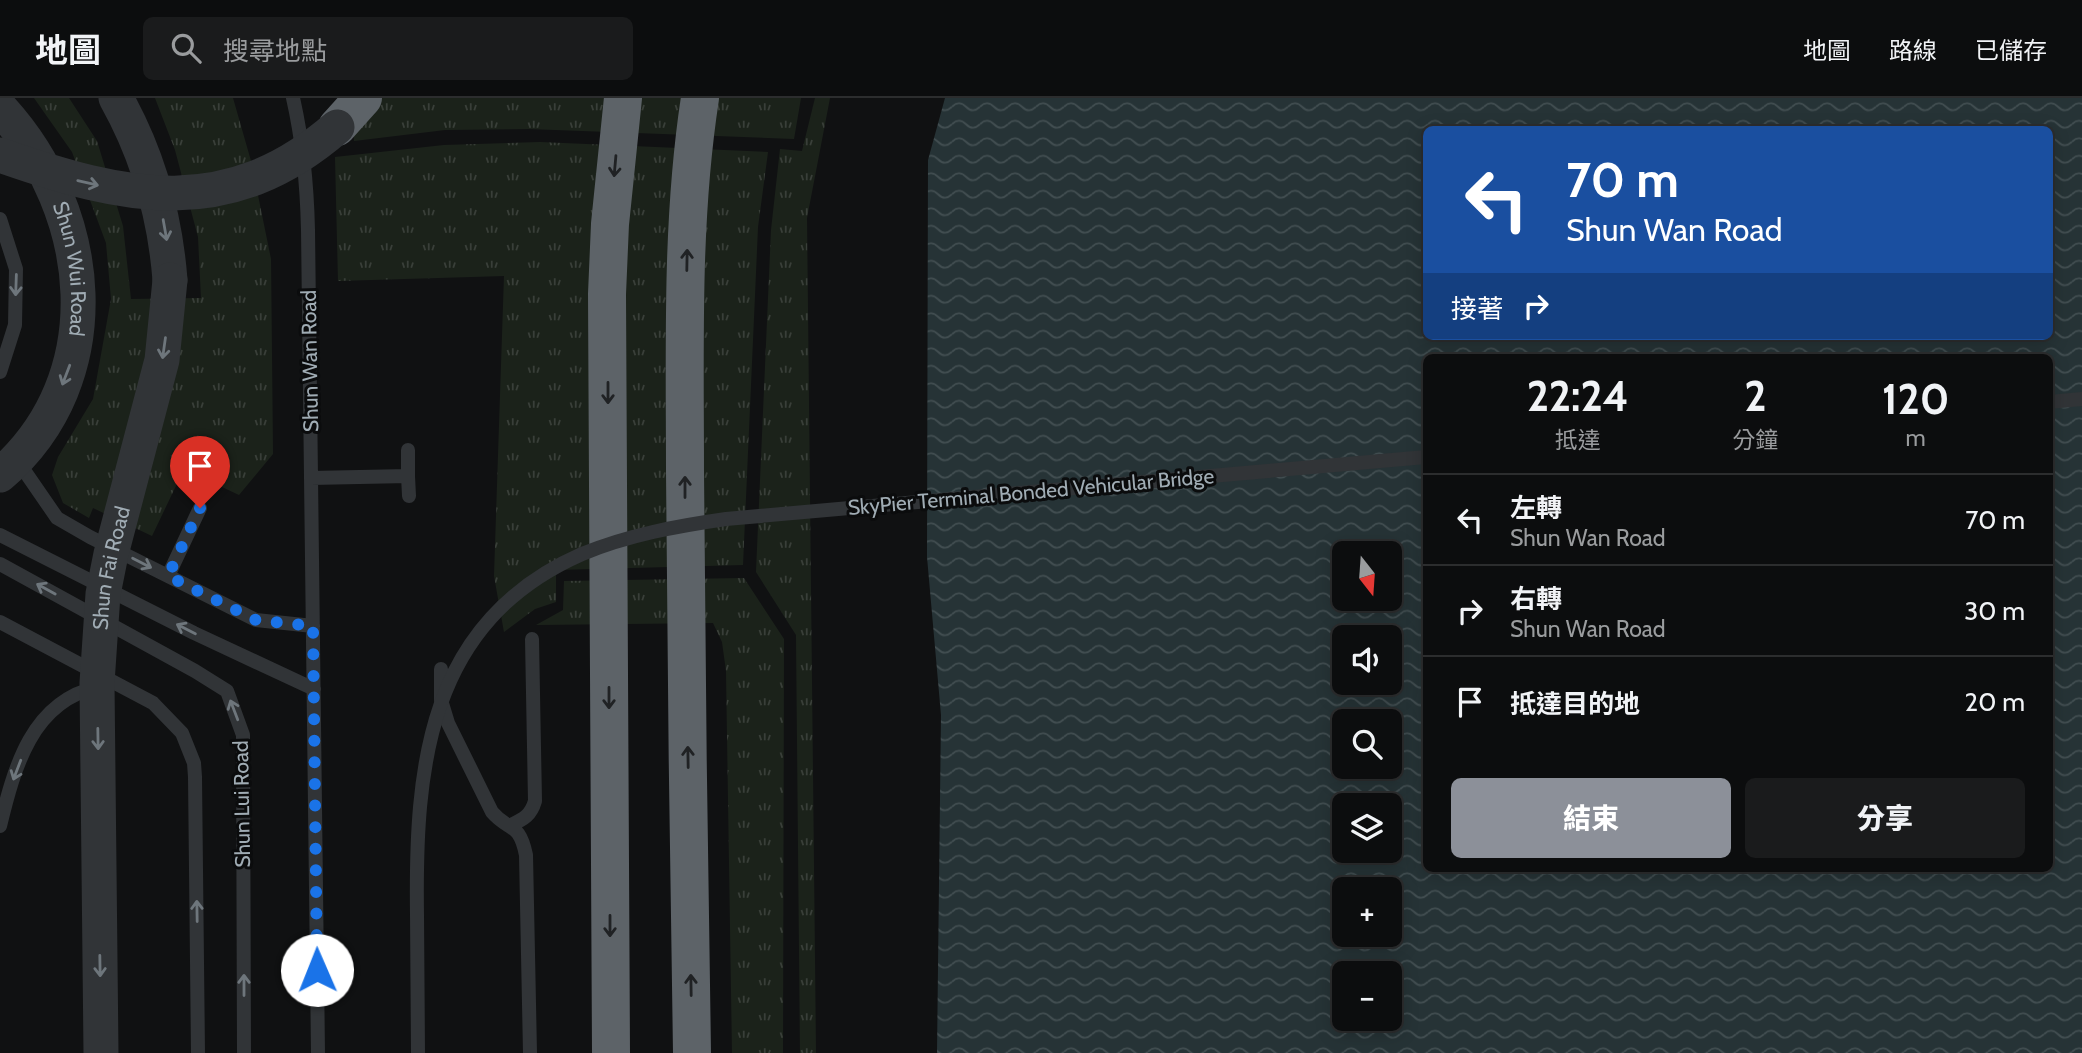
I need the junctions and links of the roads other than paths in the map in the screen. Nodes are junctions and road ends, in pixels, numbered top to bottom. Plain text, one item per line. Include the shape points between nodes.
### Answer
1 (116, 98) edge
2 (293, 98) edge
3 (362, 98) edge
4 (623, 98) edge
5 (700, 98) edge
6 (0, 108) edge
7 (337, 127) joint
8 (0, 155) edge
9 (0, 219) edge
10 (0, 372) edge
11 (2082, 399) edge
12 (2053, 402) edge
13 (408, 450) dead end
14 (1423, 457) edge
15 (9, 468) edge
16 (408, 476) junction
17 (311, 478) junction
18 (408, 496) dead end
19 (200, 508) dead end
20 (0, 535) edge
21 (0, 564) edge
22 (168, 576) junction
23 (0, 622) edge
24 (313, 626) junction
25 (532, 639) dead end
26 (441, 669) dead end
27 (314, 690) junction
28 (140, 695) junction
29 (511, 825) junction
30 (0, 826) edge
31 (101, 1053) edge
32 (198, 1053) edge
33 (244, 1053) edge
34 (318, 1053) edge
35 (418, 1053) edge
36 (530, 1053) edge
37 (611, 1053) edge
38 (692, 1053) edge

1 -> 31 street, Shun Fai Road, bridge via 143,151 155,188 170,280 162,360 103,593 97,683
2 - 17 lane, Shun Wan Road via 306,179
3 - 7 highway
4 -> 37 highway via 607,294
38 -> 5 highway via 685,346 688,211
6 -> 15 street, Shun Wui Road via 39,162 58,202 69,232 79,292 71,361 58,396 41,429
8 -> 7 street, Shun Wui Road, bridge via 94,185 180,194 259,177 318,144
9 -> 10 lane via 16,269 15,325
11 - 12 lane
13 - 16 lane
14 - 35 lane, SkyPier Terminal Bonded Vehicular Bridge, bridge via 726,519 637,536 557,567 512,598 479,633 460,660 434,722 418,806
15 -> 22 lane via 57,518
16 - 17 lane
16 - 18 lane
17 - 24 lane, Shun Wan Road
19 - 22 lane
27 -> 20 lane
33 -> 21 lane, Shun Lui Road via 243,735 227,691
22 - 24 lane via 256,620
23 - 28 lane
24 - 27 lane, Shun Wan Road
25 - 29 lane via 535,801 527,817
26 - 29 lane via 441,700 448,723 487,803 498,819
27 - 34 lane, Shun Wan Road
28 -> 30 lane via 97,687 53,707 26,746
32 -> 28 lane via 194,763 176,724
29 - 36 lane via 523,841 526,855

